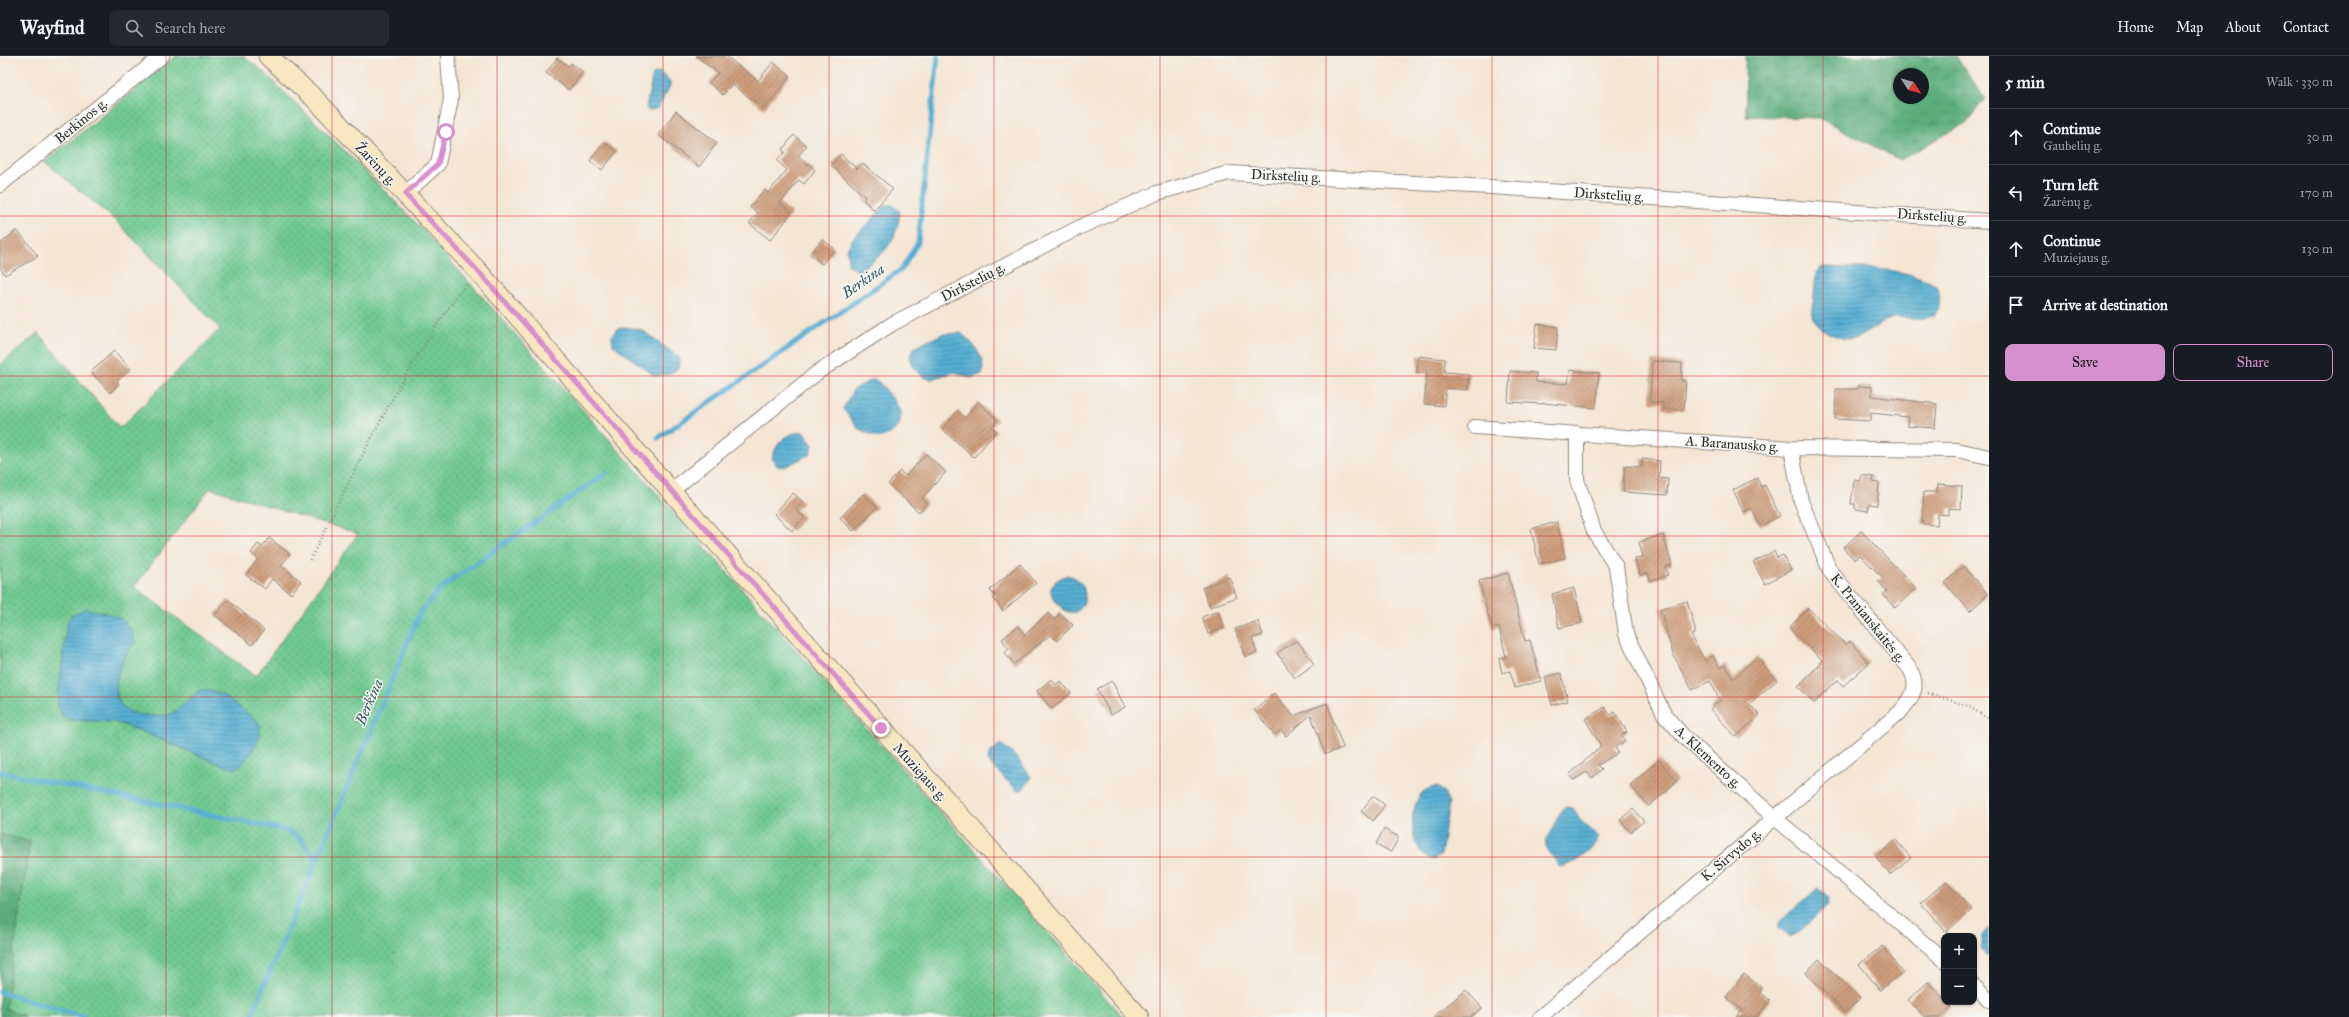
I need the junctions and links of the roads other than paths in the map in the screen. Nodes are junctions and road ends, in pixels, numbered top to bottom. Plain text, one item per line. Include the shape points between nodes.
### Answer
1 (162, 56) edge
2 (268, 56) edge
3 (448, 56) edge
4 (0, 185) edge
5 (405, 194) junction
6 (1989, 221) edge
7 (1475, 427) dead end
8 (1578, 433) junction
9 (1791, 448) junction
10 (1989, 457) edge
11 (670, 491) junction
12 (1916, 689) joint
13 (1775, 818) junction
14 (1941, 957) edge
15 (1977, 989) edge
16 (1989, 1000) edge
17 (1138, 1017) edge
18 (1540, 1017) edge

1 - 4 street, Berkinos g.
2 - 5 main road, Žarėnų g. via 315,98
3 - 5 street via 451,99 438,164
5 - 11 main road, Žarėnų g. via 477,270
6 - 11 street, Dirkstelių g. via 1491,186 1229,173 1158,193 1080,227 892,324 818,372
7 - 8 street, A. Baranausko g.
8 - 9 street, A. Baranausko g.
8 - 13 street, A. Klemento g. via 1577,480 1594,531 1616,567 1626,634 1664,714 1685,738
9 - 10 street, A. Baranausko g. via 1957,450
9 - 12 street, K. Praniauskaitės g. via 1801,501 1830,571 1910,669 1915,678
11 - 17 main road, Muziejaus g.
12 - 13 street, K. Sirvydo g. via 1910,701 1901,710
13 - 14 street, A. Klemento g.
13 - 18 street, K. Sirvydo g.
15 - 16 street

